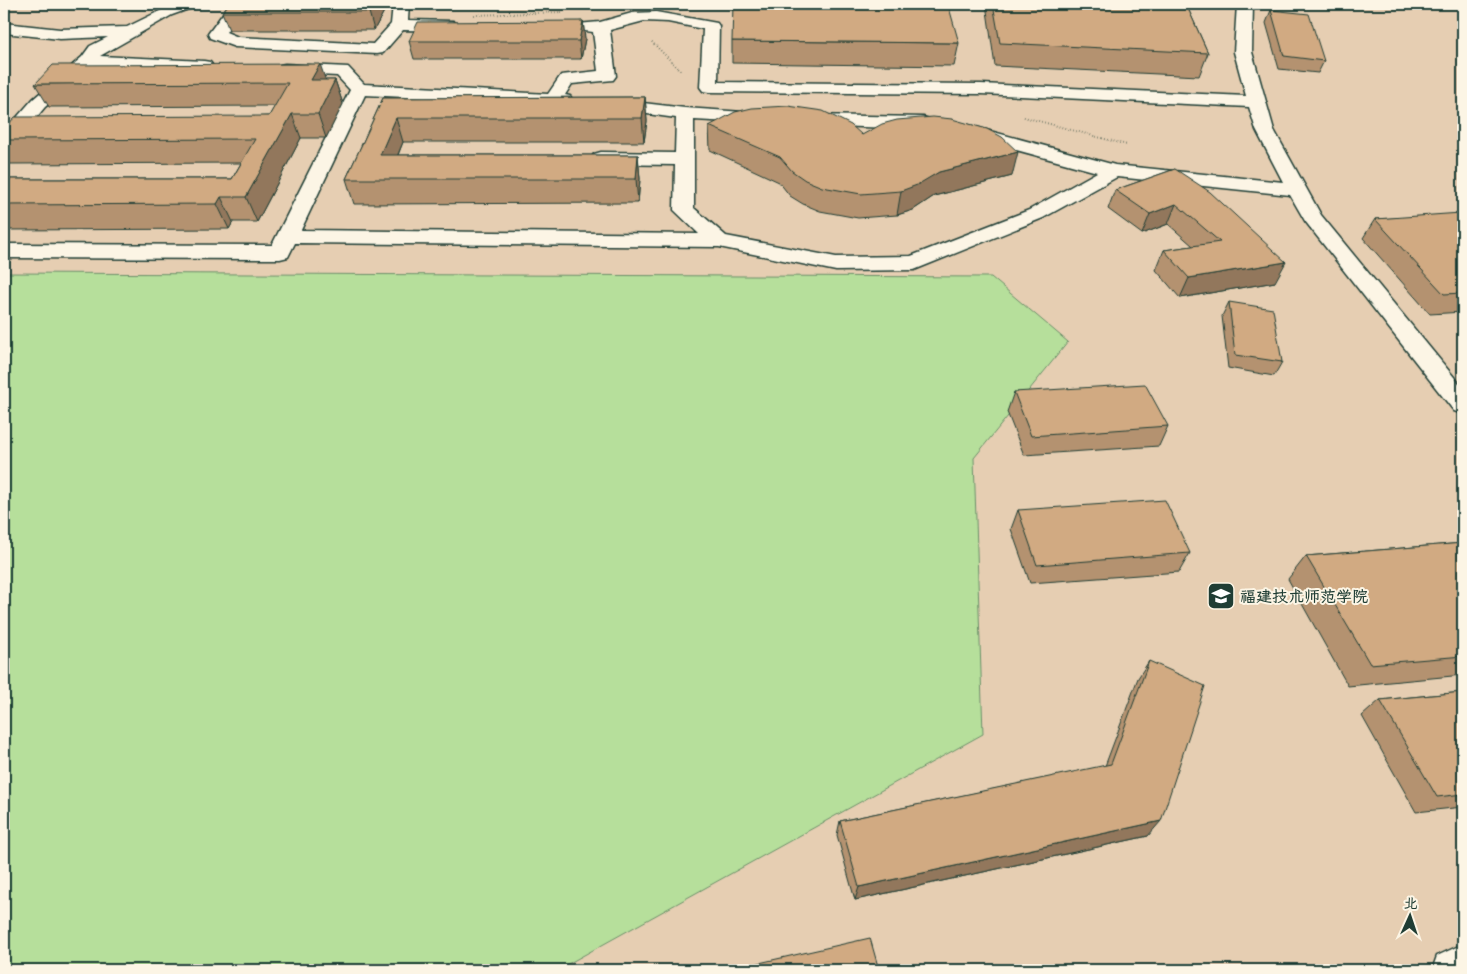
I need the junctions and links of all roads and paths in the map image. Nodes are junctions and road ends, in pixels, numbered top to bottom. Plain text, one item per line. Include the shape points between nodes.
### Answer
1 (188, 4) edge
2 (238, 4) edge
3 (401, 4) edge
4 (1245, 4) edge
5 (399, 25) junction
6 (466, 26) edge
7 (562, 27) edge
8 (601, 27) junction
9 (4, 28) edge
10 (134, 30) junction
11 (92, 56) junction
12 (224, 67) edge
13 (263, 68) edge
14 (359, 89) junction
15 (553, 99) junction
16 (1257, 102) junction
17 (685, 114) junction
18 (7, 132) edge
19 (41, 132) edge
20 (578, 158) edge
21 (684, 159) junction
22 (1114, 172) junction
23 (1297, 190) junction
24 (288, 236) junction
25 (719, 241) junction
26 (4, 251) edge
27 (1463, 405) edge
28 (1463, 963) edge
29 (1450, 970) edge

1 - 10 street
2 - 5 street via 216,34 235,42 377,49
3 - 5 street
4 - 16 street via 1243,52
5 - 6 street
7 - 8 street
8 - 15 street via 607,76 567,79
8 - 16 street via 655,14 711,26 708,87 981,89
9 - 10 street via 60,34
10 - 11 street
11 - 12 street
11 - 18 street via 24,99
13 - 14 street via 342,71
14 - 15 street
14 - 24 street
15 - 17 street
16 - 23 street via 1265,130
17 - 21 street
17 - 22 street via 946,126
18 - 19 street
20 - 21 street
21 - 25 street via 684,210
22 - 23 street
22 - 25 street via 1036,214 914,262 836,264
23 - 27 street via 1312,217
24 - 25 street
24 - 26 street via 280,252
28 - 29 street

